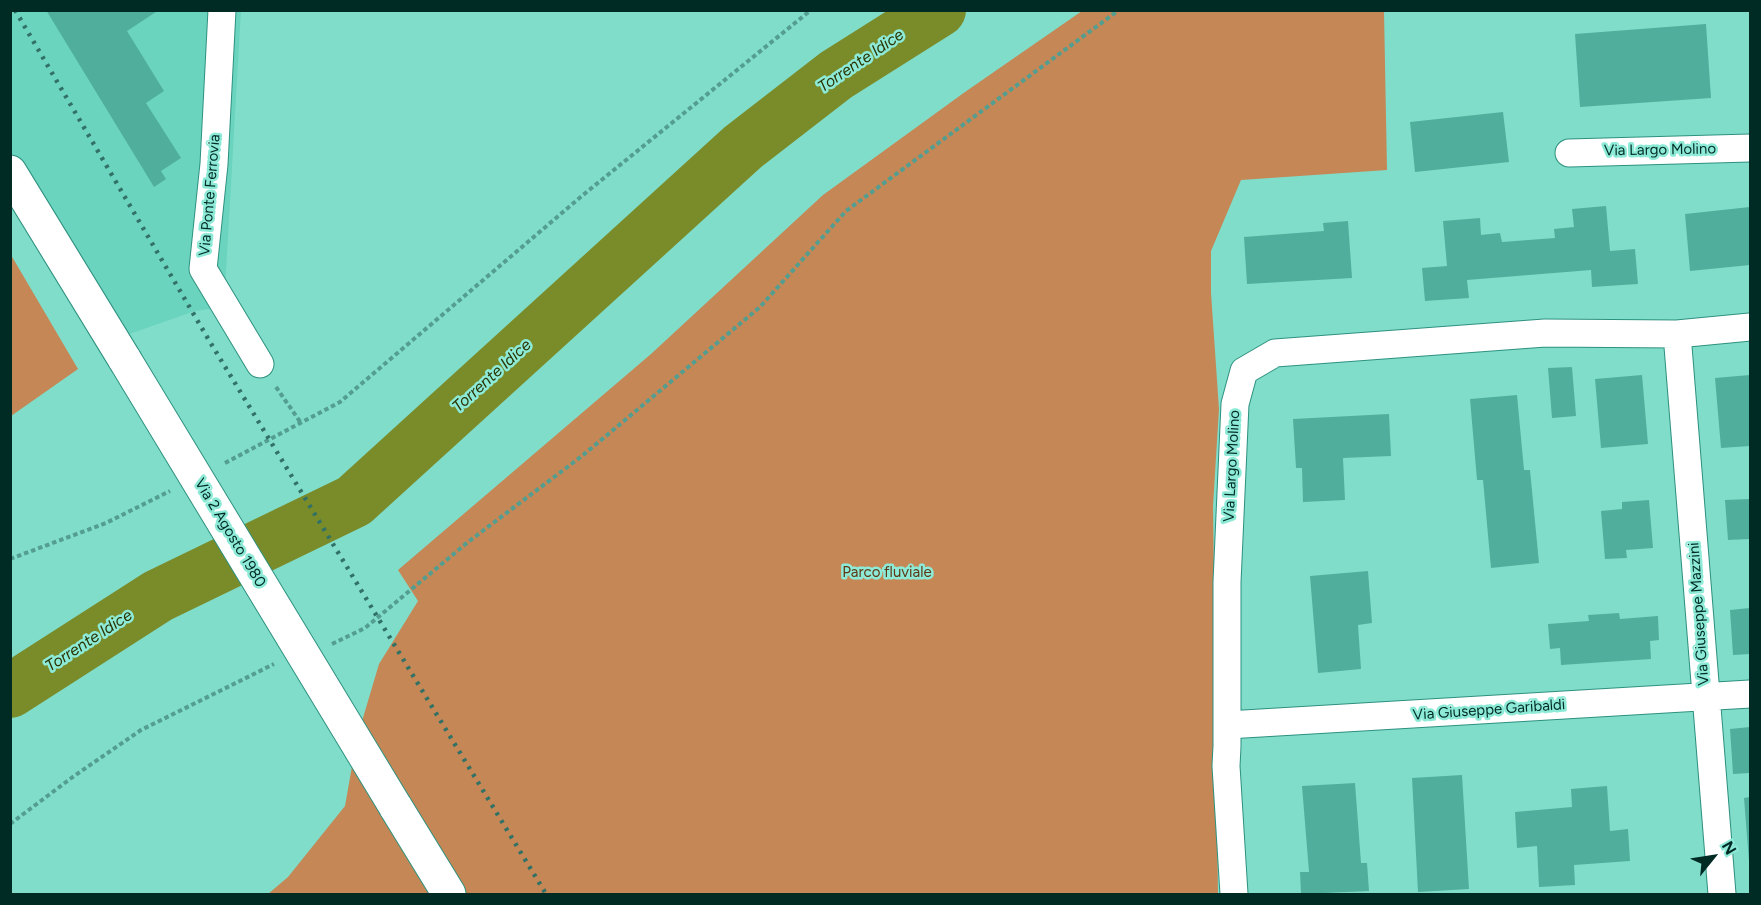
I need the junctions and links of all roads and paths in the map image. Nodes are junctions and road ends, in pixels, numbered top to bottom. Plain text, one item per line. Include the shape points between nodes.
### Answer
1 (222, 10) edge
2 (811, 10) edge
3 (1119, 10) edge
4 (1750, 148) edge
5 (1569, 153) dead end
6 (10, 172) edge
7 (1750, 327) edge
8 (1677, 334) junction
9 (260, 364) joint
10 (301, 423) junction
11 (216, 467) dead end
12 (176, 487) dead end
13 (10, 559) edge
14 (322, 647) dead end
15 (281, 661) dead end
16 (1750, 694) edge
17 (1706, 697) junction
18 (1227, 725) junction
19 (10, 824) edge
20 (449, 894) edge
21 (1234, 894) edge
22 (1722, 894) edge

1 - 9 street, Via Ponte Ferrovia via 214,164 203,269
2 - 10 path via 583,195 340,402
3 - 14 path via 846,211 760,307 635,412 365,628
4 - 5 street, Via Largo Molino
6 - 20 main road, Via 2 Agosto 1980, bridge
7 - 8 street, Via Largo Molino
8 - 17 street, Via Giuseppe Mazzini
8 - 18 street, Via Largo Molino via 1545,333 1275,353 1244,371 1234,404 1227,582
9 - 10 path
10 - 11 path
12 - 13 path via 106,523
15 - 19 path via 141,730
16 - 17 street, Via Giuseppe Garibaldi
17 - 18 street, Via Giuseppe Garibaldi
17 - 22 street, Via Giuseppe Mazzini
18 - 21 street, Via Largo Molino

